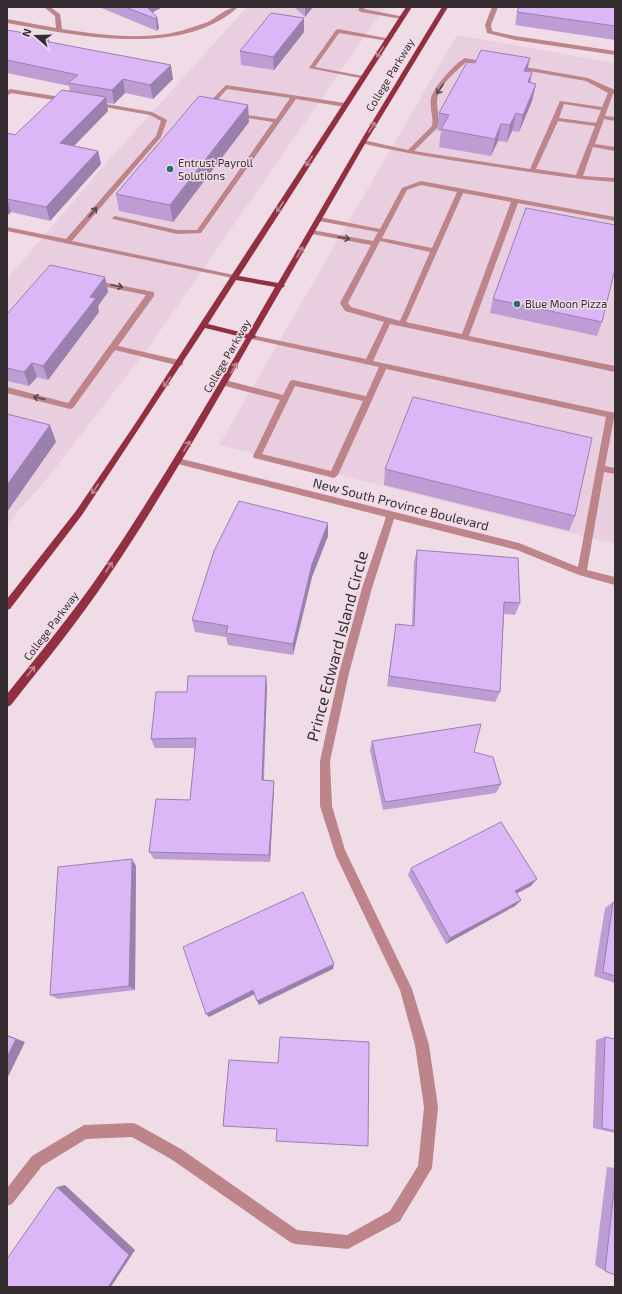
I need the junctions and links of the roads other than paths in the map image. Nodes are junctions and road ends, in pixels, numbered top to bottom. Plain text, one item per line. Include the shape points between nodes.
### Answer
1 (47, 7) edge
2 (235, 7) edge
3 (363, 7) edge
4 (409, 7) edge
5 (445, 7) edge
6 (495, 7) edge
7 (402, 18) junction
8 (7, 21) edge
9 (59, 30) junction
10 (388, 39) junction
11 (615, 53) edge
12 (495, 64) edge
13 (510, 66) edge
14 (363, 78) junction
15 (613, 92) edge
16 (7, 94) edge
17 (294, 97) junction
18 (73, 101) edge
19 (89, 103) edge
20 (345, 105) junction
21 (604, 109) junction
22 (223, 112) edge
23 (231, 113) edge
24 (601, 117) junction
25 (556, 119) junction
26 (615, 119) edge
27 (278, 121) junction
28 (598, 125) junction
29 (363, 142) junction
30 (591, 145) junction
31 (615, 149) edge
32 (409, 152) junction
33 (532, 171) junction
34 (579, 177) junction
35 (615, 180) edge
36 (460, 191) junction
37 (515, 201) junction
38 (115, 218) edge
39 (319, 219) junction
40 (615, 219) edge
41 (7, 229) edge
42 (382, 231) junction
43 (312, 232) junction
44 (377, 241) junction
45 (67, 242) junction
46 (434, 251) junction
47 (234, 277) junction
48 (91, 281) edge
49 (281, 286) junction
50 (388, 321) junction
51 (402, 324) junction
52 (203, 325) junction
53 (252, 337) junction
54 (465, 337) junction
55 (113, 347) junction
56 (368, 362) junction
57 (180, 363) junction
58 (383, 366) junction
59 (615, 369) edge
60 (224, 383) junction
61 (7, 390) edge
62 (285, 398) junction
63 (368, 399) junction
64 (612, 416) edge
65 (178, 461) junction
66 (600, 468) junction
67 (615, 471) edge
68 (391, 514) junction
69 (582, 572) junction
70 (615, 581) edge
71 (7, 606) edge
72 (7, 702) edge
73 (7, 1199) edge

1 - 9 street via 58,15
2 - 9 street via 200,27 164,35 125,37
3 - 7 street via 361,10
4 - 7 main road, College Parkway
29 -> 5 main road, College Parkway
6 - 11 street via 488,25 489,32
7 - 10 main road, College Parkway
8 - 9 street
10 -> 14 main road, College Parkway
10 - 14 street via 338,31 312,68
12 -> 32 street via 465,60 439,88 434,98 435,127
13 - 15 street via 588,80
14 - 20 main road, College Parkway
15 - 21 street
16 - 18 street via 10,90
17 - 20 street
17 - 22 street via 226,86 209,106
17 - 27 street
45 -> 19 street via 159,136 164,120 152,114
20 -> 47 main road, College Parkway
21 - 24 street
21 - 25 street via 562,102
23 - 27 street
24 - 26 street
24 - 28 street
25 - 28 street
25 - 33 street
27 - 38 street via 199,232 177,232
28 - 30 street
29 - 32 street
29 - 39 main road, College Parkway
30 - 31 street
30 - 34 street
32 - 33 street
33 - 34 street
34 - 35 street
36 - 37 street
36 - 42 street via 421,183 404,189
36 - 46 street
37 - 40 street
37 - 54 street
39 - 42 street
39 - 43 main road, College Parkway
41 - 45 street
42 - 44 street
43 -> 44 street
49 -> 43 main road, College Parkway
44 - 46 street
44 - 50 street via 344,303 348,309
45 - 47 street
46 - 51 street
47 - 49 main road
47 - 52 main road, College Parkway
48 -> 55 street via 152,294
49 - 53 main road, College Parkway
50 - 51 street
50 - 56 street
51 - 54 street
52 - 53 main road
52 - 57 main road, College Parkway
53 - 56 street
60 -> 53 main road, College Parkway
54 - 59 street
55 - 57 street
55 -> 61 street via 70,406
56 - 58 street
57 -> 71 main road, College Parkway via 79,512
58 - 63 street
58 - 64 street
60 - 62 street
65 -> 60 main road, College Parkway
62 - 63 street via 293,382
62 - 63 street via 257,456 334,474
64 - 66 street
65 - 68 street, New South Province Boulevard
72 -> 65 main road, College Parkway via 104,575
66 - 67 street
66 - 69 street
68 - 69 street, New South Province Boulevard via 518,548
68 - 73 street, Prince Edward Island Circle via 367,588 344,673 325,761 326,806 340,852 406,989 422,1045 431,1107 425,1168 395,1216 348,1242 295,1237 176,1154 133,1130 84,1132 37,1161
69 - 70 street, New South Province Boulevard

